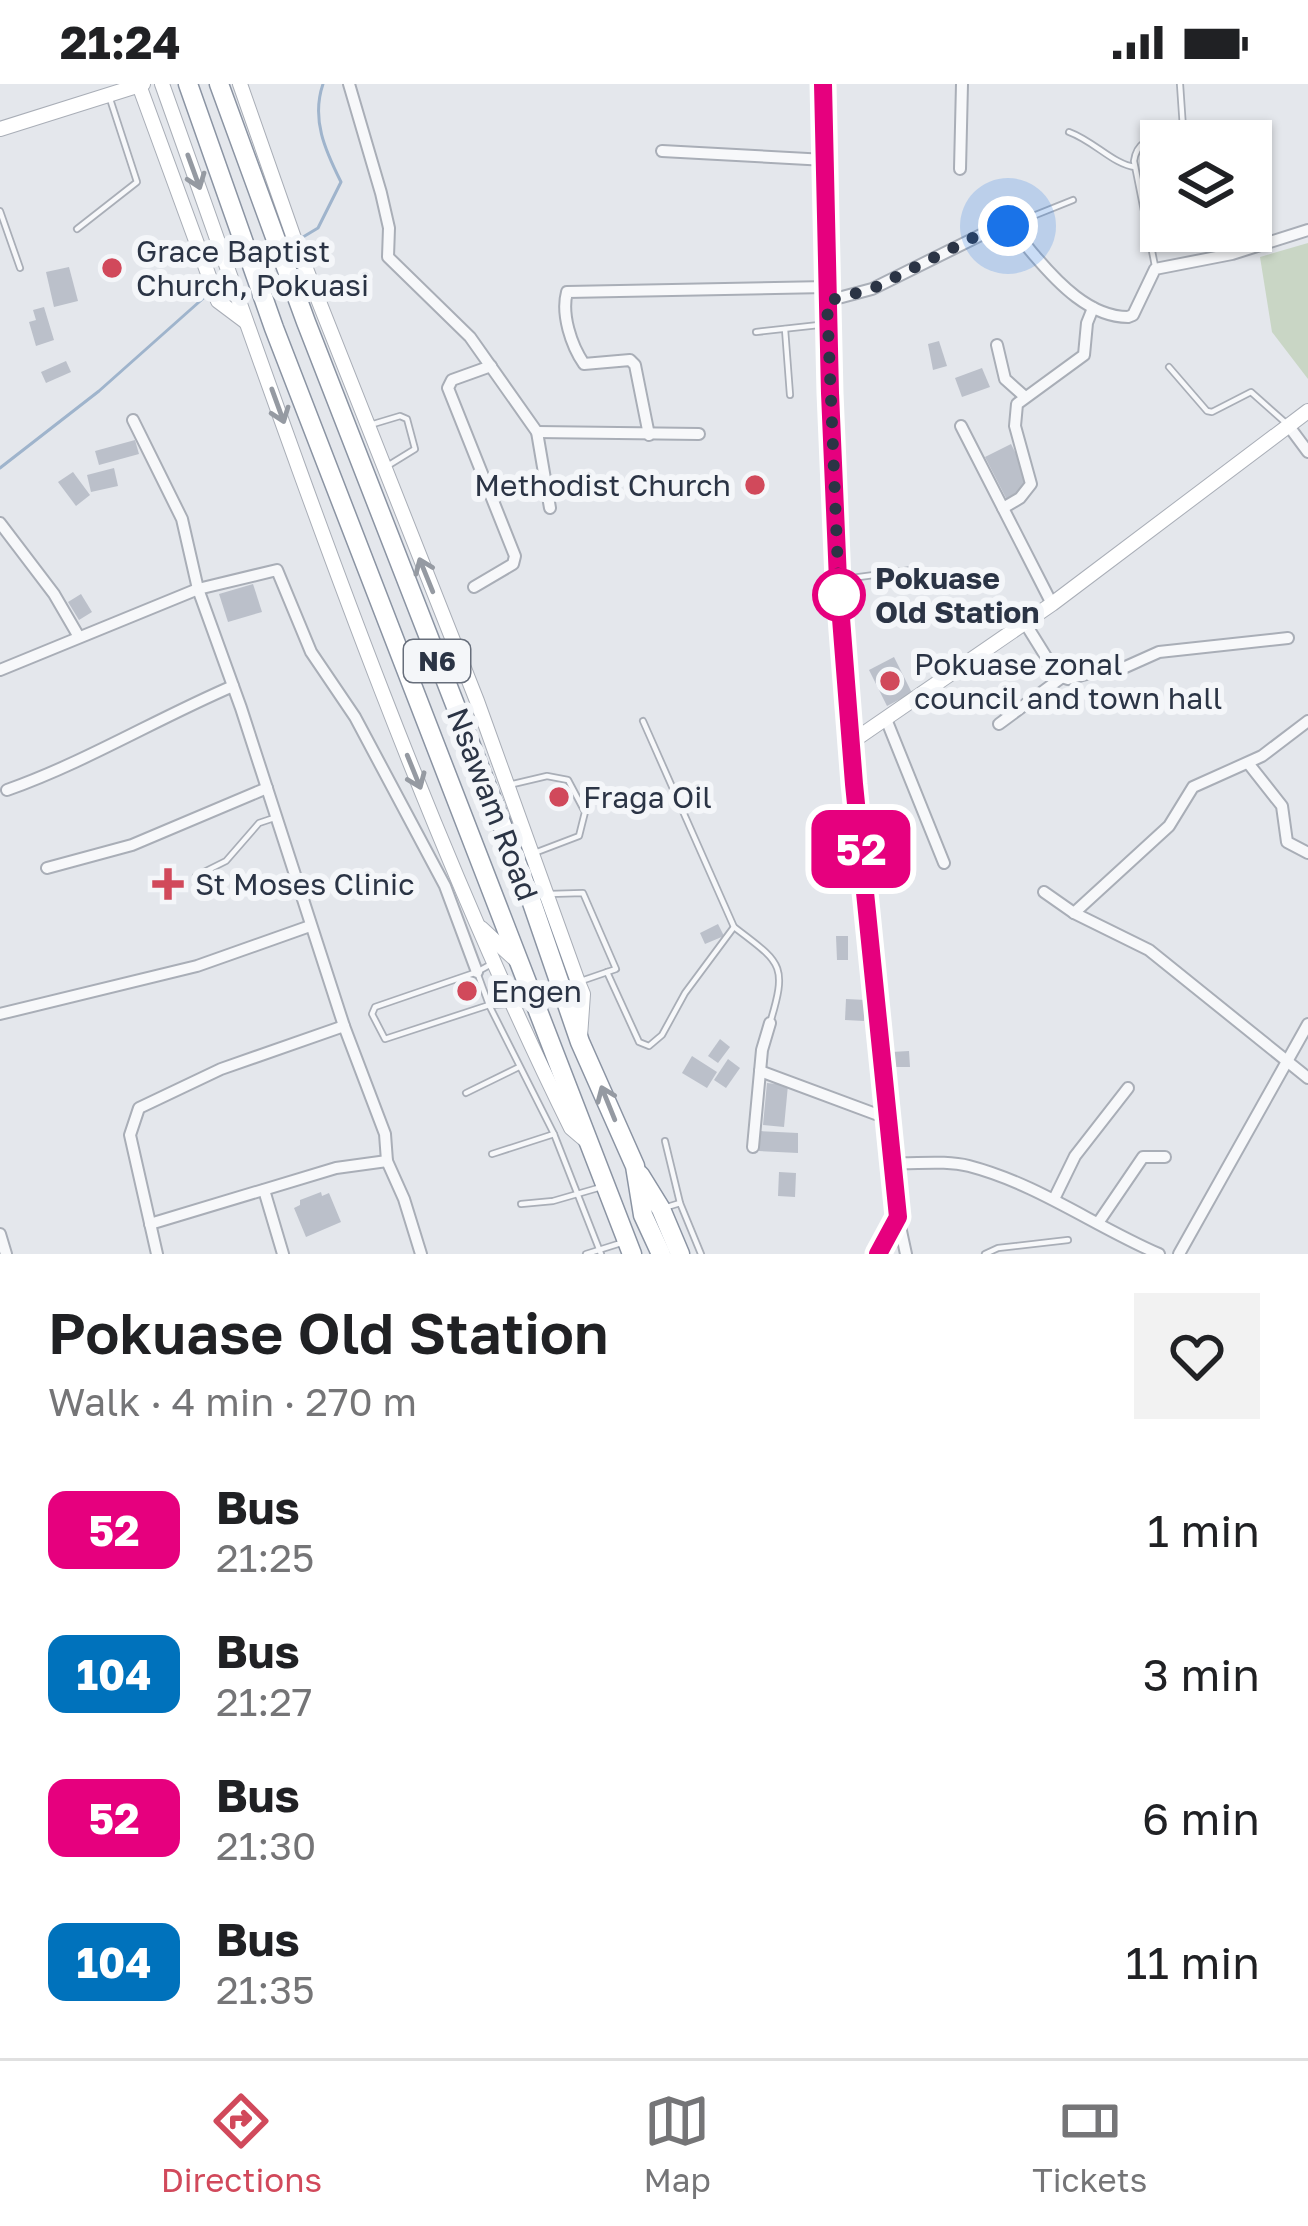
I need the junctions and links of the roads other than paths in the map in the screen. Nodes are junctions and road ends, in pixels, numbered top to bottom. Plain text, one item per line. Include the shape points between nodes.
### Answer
1 (140, 84) edge
2 (162, 84) edge
3 (188, 84) edge
4 (219, 84) edge
5 (240, 84) edge
6 (349, 84) edge
7 (823, 84) edge
8 (962, 84) edge
9 (1180, 84) edge
10 (109, 94) junction
11 (0, 129) edge
12 (1070, 132) dead end
13 (662, 151) dead end
14 (826, 160) junction
15 (1136, 167) junction
16 (960, 170) dead end
17 (1072, 200) dead end
18 (0, 211) edge
19 (1008, 226) junction
20 (77, 229) dead end
21 (1308, 230) edge
22 (287, 244) junction
23 (20, 268) dead end
24 (1155, 269) junction
25 (299, 278) junction
26 (827, 294) junction
27 (1093, 308) junction
28 (248, 323) junction
29 (828, 324) junction
30 (785, 329) junction
31 (756, 332) dead end
32 (997, 345) dead end
33 (490, 366) junction
34 (1169, 367) dead end
35 (790, 395) dead end
36 (1024, 396) junction
37 (1308, 411) edge
38 (133, 420) dead end
39 (367, 425) junction
40 (1288, 425) junction
41 (962, 426) dead end
42 (537, 432) junction
43 (649, 434) junction
44 (699, 434) dead end
45 (1308, 452) edge
46 (384, 468) junction
47 (550, 508) dead end
48 (1004, 508) junction
49 (0, 523) edge
50 (919, 569) dead end
51 (838, 580) junction
52 (474, 587) dead end
53 (198, 589) junction
54 (1052, 604) junction
55 (1025, 623) junction
56 (80, 638) junction
57 (1288, 638) dead end
58 (0, 670) edge
59 (1060, 677) junction
60 (233, 686) junction
61 (886, 719) junction
62 (643, 721) dead end
63 (1308, 721) edge
64 (999, 724) dead end
65 (850, 743) junction
66 (1248, 763) junction
67 (507, 786) junction
68 (267, 788) junction
69 (7, 790) dead end
70 (277, 817) junction
71 (1308, 853) edge
72 (532, 854) junction
73 (944, 862) dead end
74 (47, 868) dead end
75 (196, 876) dead end
76 (1044, 892) dead end
77 (547, 894) junction
78 (1074, 913) junction
79 (478, 925) junction
80 (310, 926) junction
81 (734, 928) junction
82 (494, 962) junction
83 (520, 964) junction
84 (607, 972) junction
85 (477, 973) junction
86 (578, 982) junction
87 (510, 1004) junction
88 (489, 1005) junction
89 (0, 1014) edge
90 (770, 1023) joint
91 (1308, 1024) edge
92 (344, 1026) junction
93 (580, 1042) junction
94 (1288, 1058) junction
95 (518, 1067) junction
96 (760, 1071) junction
97 (1308, 1078) edge
98 (1128, 1088) dead end
99 (466, 1093) dead end
100 (889, 1119) junction
101 (554, 1134) junction
102 (665, 1141) dead end
103 (589, 1143) junction
104 (753, 1147) dead end
105 (492, 1154) dead end
106 (1165, 1157) dead end
107 (387, 1161) junction
108 (892, 1163) junction
109 (635, 1166) junction
110 (606, 1186) junction
111 (264, 1190) junction
112 (580, 1192) junction
113 (1055, 1198) junction
114 (521, 1204) dead end
115 (671, 1206) junction
116 (898, 1217) junction
117 (1098, 1222) junction
118 (150, 1225) junction
119 (0, 1234) edge
120 (1068, 1240) dead end
121 (629, 1247) edge
122 (1139, 1250) edge
123 (601, 1252) edge
124 (6, 1254) edge
125 (157, 1254) edge
126 (283, 1254) edge
127 (421, 1254) edge
128 (586, 1254) edge
129 (661, 1254) edge
130 (680, 1254) edge
131 (701, 1254) edge
132 (878, 1254) edge
133 (907, 1254) edge
134 (985, 1254) edge
135 (1159, 1254) edge
136 (1179, 1254) edge

1 - 10 main road
1 - 28 main road via 218,301
2 -> 28 main road
3 - 83 highway, Nsawam Road / N6
4 - 22 highway, Nsawam Road / N6
5 - 22 main road
6 - 33 street via 381,193 388,257
7 - 14 main road
8 - 16 street
9 - 15 lane via 1183,128 1140,143
10 - 11 main road
10 - 20 lane via 137,182
12 - 15 lane
13 - 14 street
14 - 26 main road
15 - 24 lane
17 - 19 lane
18 - 23 lane
19 - 26 street via 872,289
19 - 27 street
21 - 24 street
22 - 25 highway, Nsawam Road / N6
24 - 27 street via 1133,315
25 - 39 main road
25 - 93 highway, Nsawam Road / N6
26 - 29 main road
26 - 43 street via 567,292 566,317 584,364 634,362
27 - 36 street via 1084,355
28 -> 79 main road
29 - 30 lane
29 - 51 main road
30 - 31 lane
30 - 35 lane
32 - 36 street via 1005,379
33 - 42 street
33 - 52 street via 448,388 515,556
34 - 40 lane via 1207,411 1251,392
36 - 48 street via 1015,426 1031,484
37 - 40 main road
38 - 53 street via 182,519
39 - 46 main road
39 - 46 lane via 407,418 415,449
40 - 45 street
40 - 54 main road
41 - 48 street
42 - 43 street
42 - 47 street
43 - 44 street
67 -> 46 main road
48 - 54 street
49 - 56 street
50 - 51 lane
51 - 65 main road
53 - 56 street
53 - 60 street
53 - 85 street via 277,570 311,652 446,886
54 - 55 main road
55 - 59 street
55 - 61 main road
56 - 58 street
57 - 59 street via 1159,652 1121,669
59 - 64 street
60 - 68 street
60 - 69 street
61 - 65 main road
61 - 73 street
62 - 81 lane
63 - 66 street
65 - 100 main road
66 - 71 street via 1282,806 1287,842
66 - 78 street via 1193,787 1176,818
67 - 72 main road
67 - 72 lane via 547,776 568,780 585,812 579,836
68 - 70 street
68 - 74 street via 132,845
70 - 75 lane
70 - 80 street
72 - 77 main road
76 - 78 street
77 - 84 lane via 584,893 616,969
77 - 86 main road
78 - 94 street via 1149,950
79 - 82 main road
79 - 83 main road
80 - 89 street via 197,967
80 - 92 street
81 - 84 lane via 650,1046 639,1042
81 - 90 lane via 778,970
82 - 85 lane
82 - 87 main road
83 - 103 highway, Nsawam Road / N6
84 - 86 lane
85 - 88 lane
85 - 88 lane via 372,1014 385,1039
86 - 93 main road
87 - 88 lane
87 - 103 main road via 571,1128
88 - 95 lane
90 - 96 street
91 - 94 street
92 - 107 street
92 - 118 street via 220,1069 139,1108 130,1135
109 -> 93 highway, Nsawam Road / N6
94 - 97 street
94 - 136 street
95 - 99 lane
95 - 101 lane
96 - 100 street
96 - 104 street
98 - 113 street via 1075,1156
100 - 108 main road
101 - 105 lane
101 - 112 lane
102 - 115 lane
103 - 110 highway, Nsawam Road / N6
106 - 117 street via 1143,1156
107 - 111 street
107 - 127 street
108 - 113 street via 968,1166
108 - 116 main road
109 - 115 highway
109 - 129 highway, Nsawam Road / N6 via 643,1215
110 - 112 lane
110 - 121 highway, Nsawam Road / N6
111 - 118 street
111 - 126 street
112 - 114 lane
112 - 123 lane
113 - 117 street
115 - 130 highway
115 - 131 lane
116 - 132 main road
116 - 133 street
117 - 122 street
118 - 125 street
119 - 124 street
120 - 134 lane
121 - 123 lane
122 - 135 street
123 - 128 lane

